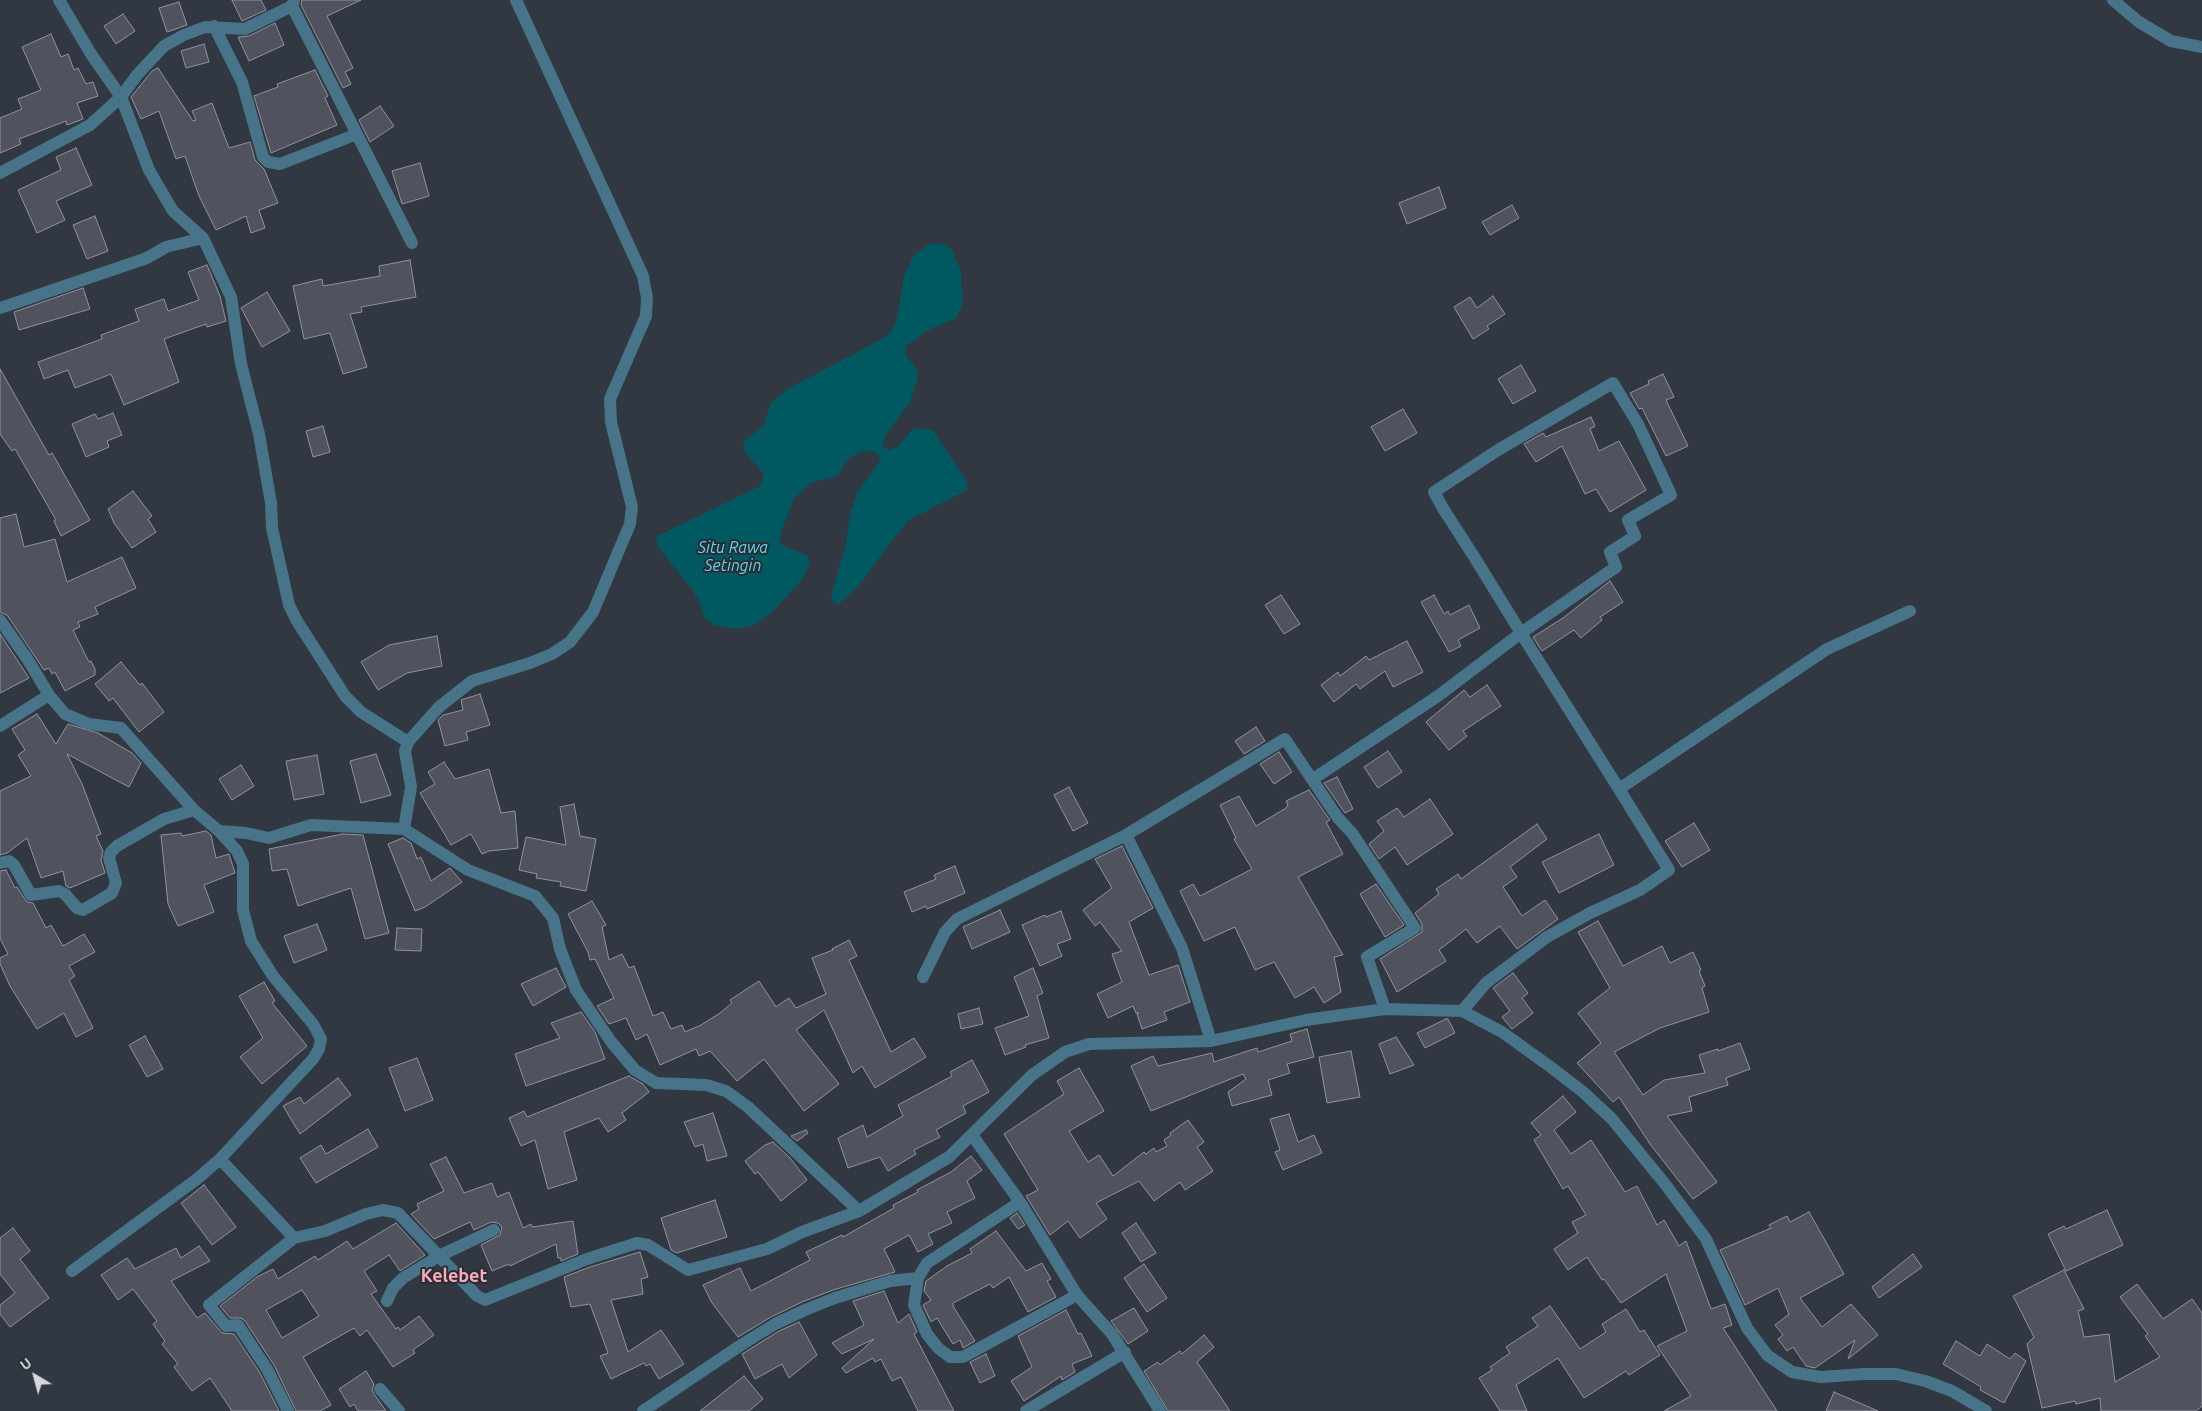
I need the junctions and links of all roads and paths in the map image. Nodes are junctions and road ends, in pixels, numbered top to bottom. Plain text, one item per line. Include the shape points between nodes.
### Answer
1 (59, 0) edge
2 (516, 0) edge
3 (2113, 0) edge
4 (293, 3) edge
5 (214, 26) junction
6 (2202, 47) edge
7 (121, 97) junction
8 (357, 134) junction
9 (0, 173) edge
10 (203, 238) junction
11 (412, 243) dead end
12 (0, 308) edge
13 (1910, 611) dead end
14 (0, 620) edge
15 (1521, 633) junction
16 (49, 695) junction
17 (0, 726) edge
18 (408, 742) junction
19 (1313, 779) junction
20 (1619, 789) junction
21 (194, 810) junction
22 (404, 829) junction
23 (219, 831) junction
24 (1126, 835) junction
25 (0, 863) edge
26 (923, 977) dead end
27 (1385, 1009) junction
28 (1462, 1011) junction
29 (1210, 1041) junction
30 (972, 1135) junction
31 (220, 1159) junction
32 (1020, 1202) junction
33 (859, 1211) junction
34 (494, 1230) dead end
35 (294, 1238) junction
36 (439, 1256) junction
37 (72, 1271) dead end
38 (918, 1278) junction
39 (1077, 1295) junction
40 (387, 1301) dead end
41 (1124, 1352) junction
42 (380, 1389) dead end
43 (651, 1409) edge
44 (288, 1411) edge
45 (399, 1411) edge
46 (1026, 1411) edge
47 (1160, 1411) edge
48 (1986, 1411) edge

1 - 7 street
2 - 18 street via 643,276 646,316 610,399 611,422 632,507 630,524 593,612 570,642 537,660 472,681 439,707
3 - 6 street via 2139,22 2171,41
4 - 5 street via 245,29
4 - 8 street
5 - 7 street via 184,35 164,46 136,75
5 - 8 street via 242,82 268,162 280,164
7 - 9 street via 90,125
7 - 10 street via 149,170 173,211
8 - 11 street
10 - 12 street via 166,246 147,258
10 - 18 street via 231,297 241,364 259,434 272,528 289,605 345,696 360,712
13 - 20 street via 1827,648
14 - 16 street
15 - 15 street via 1616,567 1610,552 1635,536 1628,520 1671,495 1638,424 1613,382 1434,492
15 - 19 street via 1438,696
15 - 20 street
16 - 17 street
16 - 21 street via 65,714 88,724 121,728
18 - 22 street via 405,751 411,787
19 - 24 street via 1282,739
19 - 27 street via 1415,928 1367,957
20 - 28 street via 1669,870 1640,890 1547,937 1486,983
21 - 23 street
21 - 25 street via 164,819 110,852 116,883 112,893 83,910 59,891 31,895 14,865 9,861
22 - 23 street via 312,825 269,838
22 - 33 street via 468,870 535,896 545,906 553,918 560,949 576,990 635,1070 656,1083 706,1084 726,1091 748,1107
23 - 31 street via 237,851 243,864 243,910 251,942 321,1039 313,1059
24 - 26 street via 957,919 945,932
24 - 29 street via 1182,948
27 - 28 street
27 - 29 street via 1314,1018
28 - 48 street via 1502,1032 1552,1068 1612,1119 1706,1239 1747,1328 1767,1355 1792,1372 1821,1377 1896,1374 1925,1381 1952,1391
29 - 30 street via 1089,1044 1065,1052 1032,1075
30 - 32 street
30 - 33 street via 949,1158
31 - 35 street
31 - 37 street
32 - 38 street via 927,1264
32 - 39 street
33 - 36 street via 767,1249 688,1270 648,1245 637,1242 485,1300 477,1296
34 - 36 street
35 - 36 street via 325,1231 383,1210 398,1213
35 - 44 street via 209,1305 226,1326 238,1326 267,1369
36 - 40 street via 403,1278
38 - 39 street via 914,1305 927,1334 950,1357 963,1357
38 - 43 street via 890,1282 836,1298 775,1324
39 - 41 street
41 - 46 street
41 - 47 street
42 - 45 street

